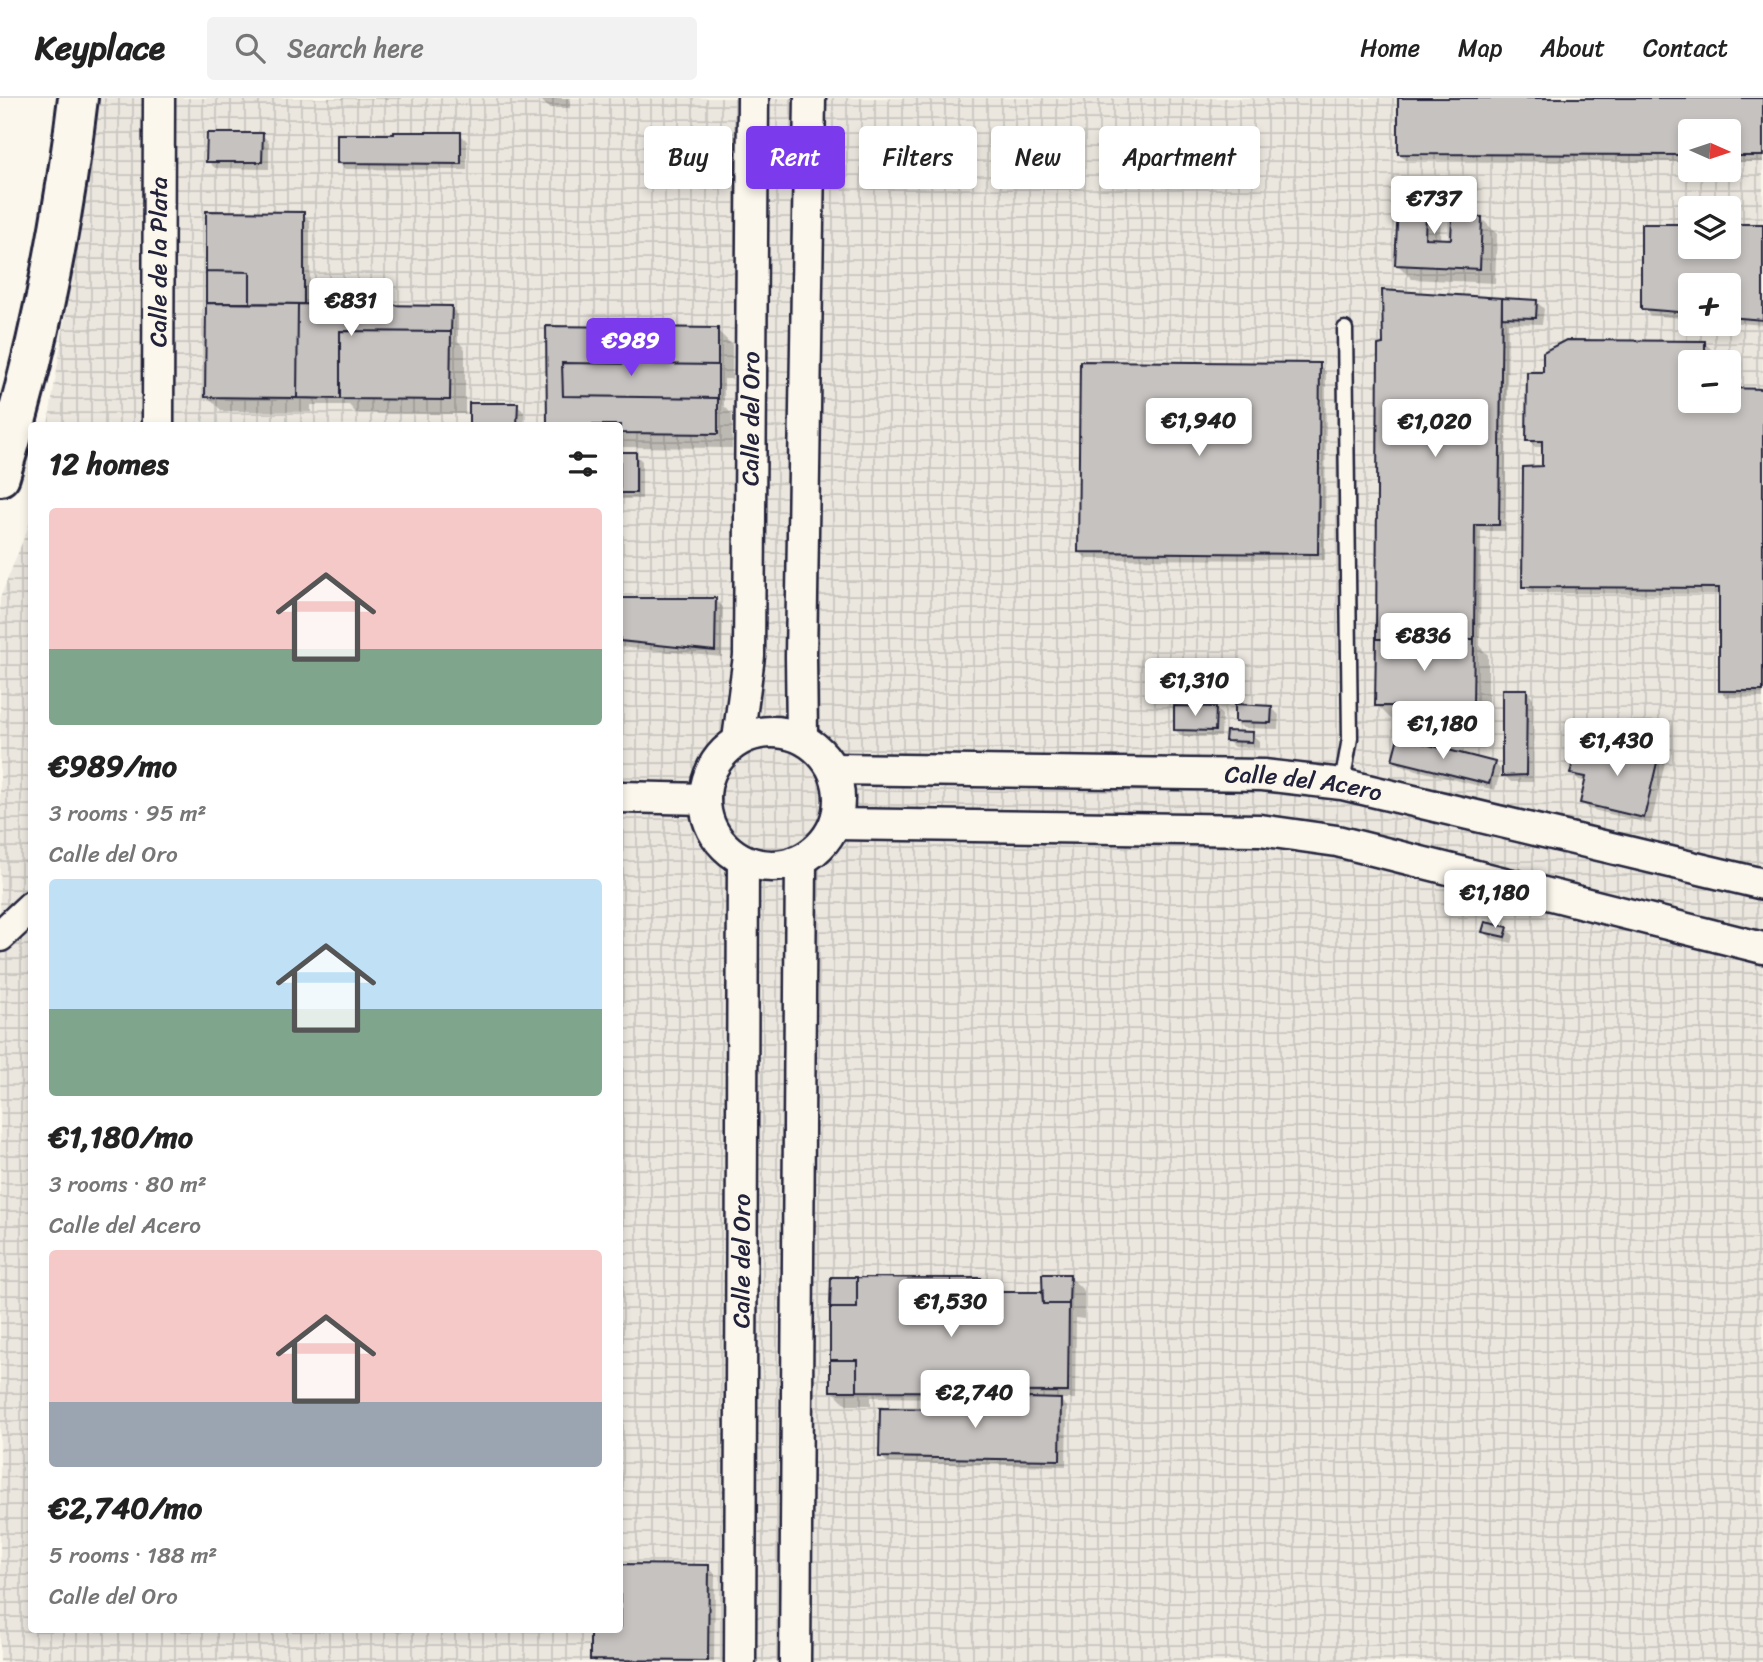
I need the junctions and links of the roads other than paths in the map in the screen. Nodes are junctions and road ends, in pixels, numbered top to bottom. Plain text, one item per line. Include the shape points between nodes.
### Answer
1 (78, 98) edge
2 (159, 98) edge
3 (753, 98) edge
4 (810, 98) edge
5 (1345, 329) dead end
6 (158, 422) edge
7 (0, 476) edge
8 (802, 737) junction
9 (738, 740) junction
10 (833, 769) junction
11 (1342, 784) junction
12 (623, 797) edge
13 (705, 799) junction
14 (835, 824) junction
15 (743, 860) junction
16 (801, 860) junction
17 (1763, 884) edge
18 (28, 910) edge
19 (0, 936) edge
20 (1763, 948) edge
21 (740, 1662) edge
22 (795, 1662) edge

1 - 7 main road via 69,174 38,335
2 - 6 street, Calle de la Plata
3 - 9 street, Calle del Oro via 749,656
4 - 8 street
5 - 11 lane via 1350,738
8 - 9 street via 770,731
8 - 10 street
9 - 13 street via 720,755 709,776
10 - 11 street, Calle del Acero via 1263,775
10 - 14 street via 840,796
11 - 17 street, Calle del Acero
12 - 13 street
13 - 15 street via 710,824 723,845
14 - 16 street via 822,845
14 - 20 street, Calle del Acero via 1260,830 1337,841
15 - 16 street via 772,866
15 - 21 street, Calle del Oro
16 - 22 street
18 - 19 street

